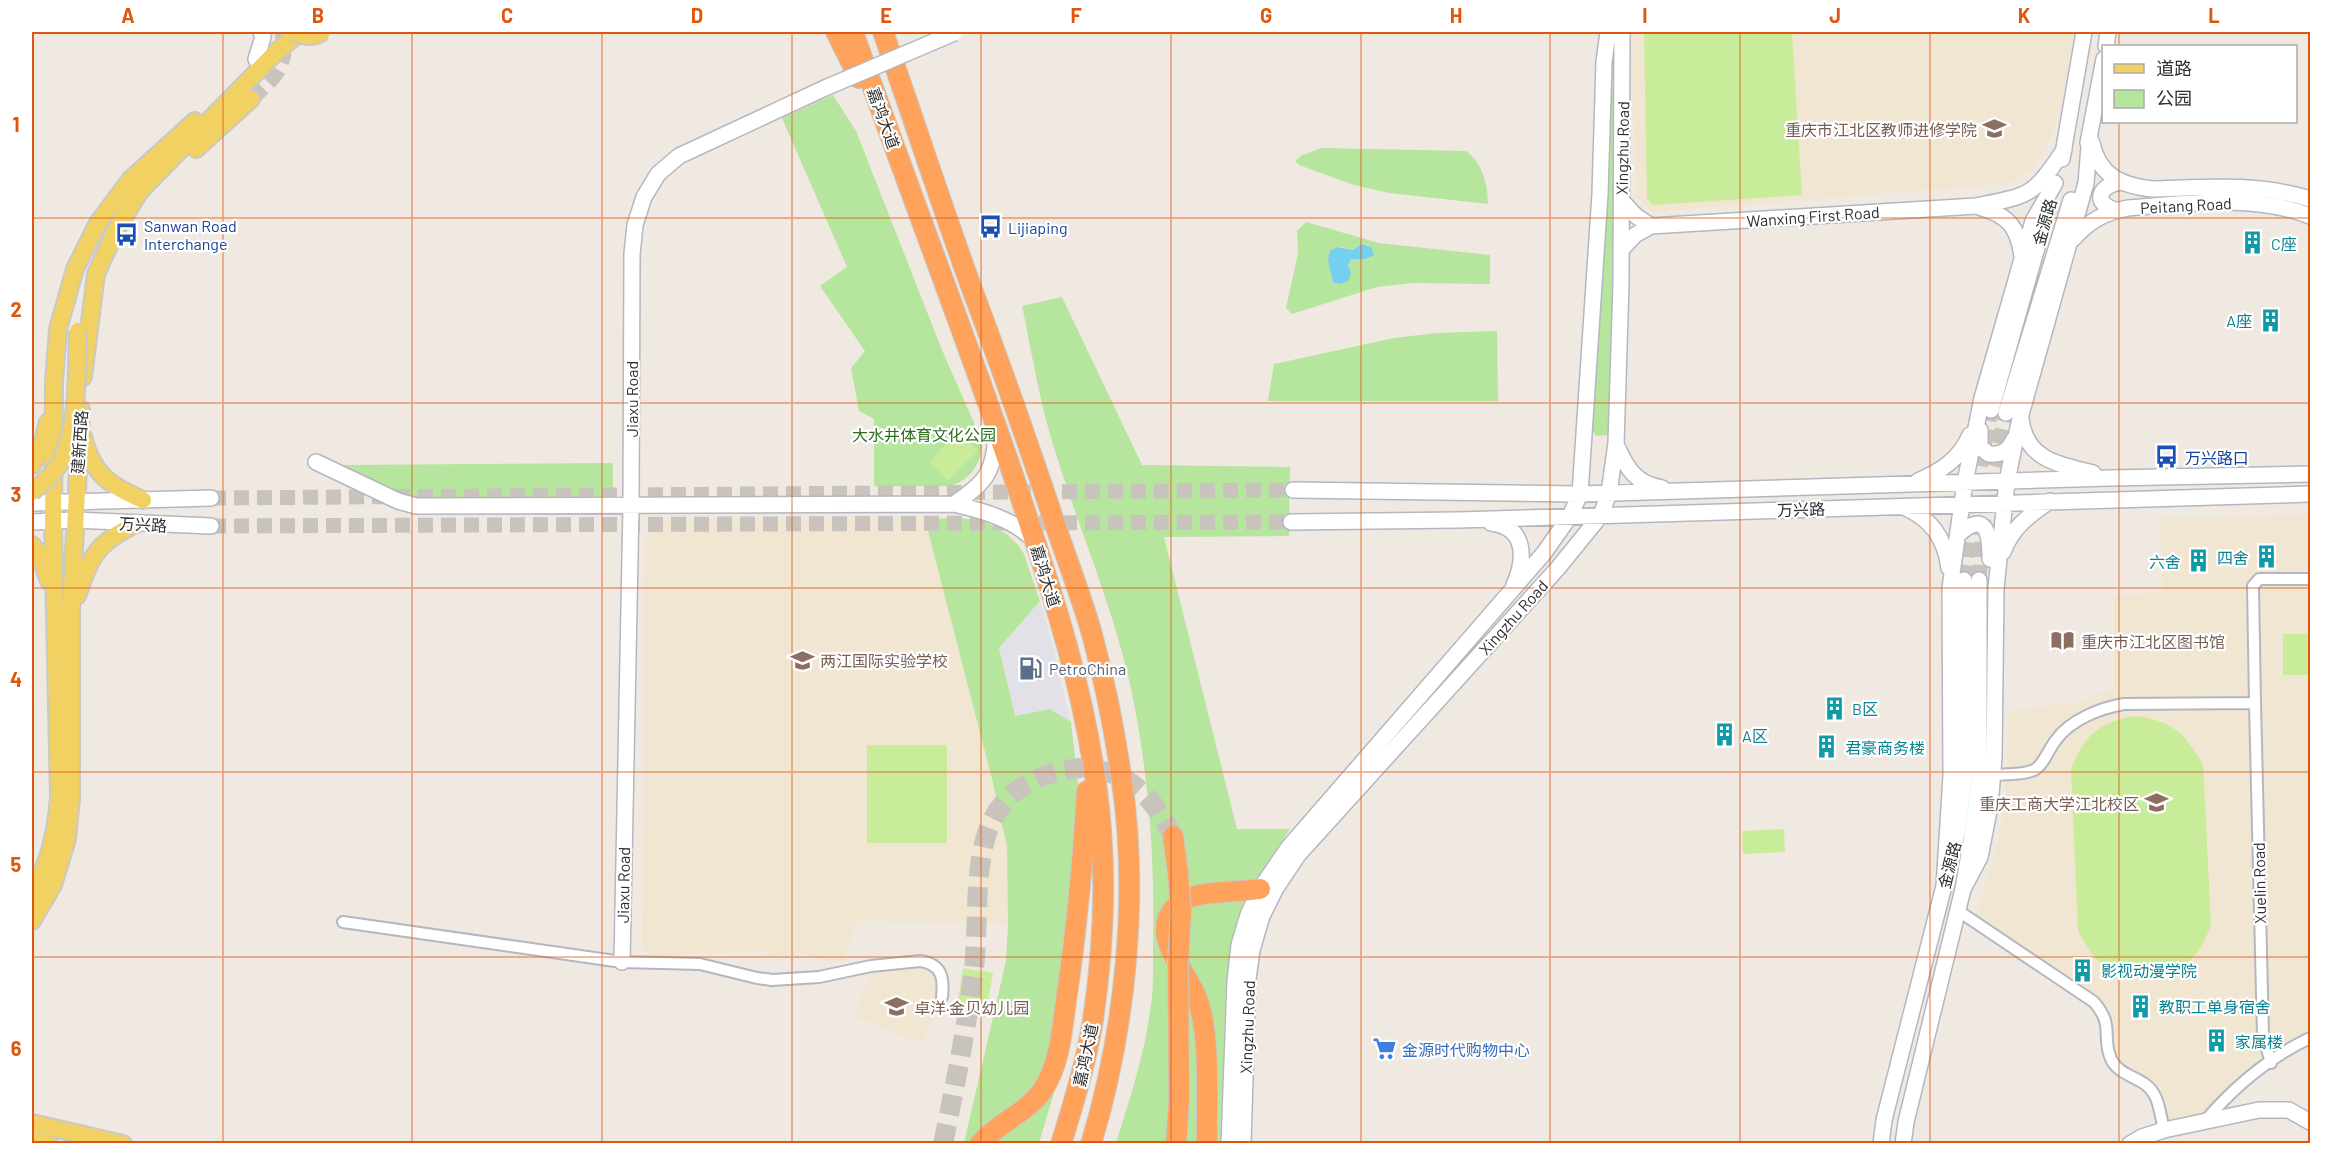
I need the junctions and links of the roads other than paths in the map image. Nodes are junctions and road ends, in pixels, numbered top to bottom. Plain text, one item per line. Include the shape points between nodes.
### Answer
1 (261, 32) edge
2 (285, 32) edge
3 (292, 32) edge
4 (300, 32) edge
5 (322, 32) edge
6 (836, 32) edge
7 (853, 32) edge
8 (955, 32) edge
9 (1608, 32) edge
10 (1622, 32) edge
11 (2084, 32) edge
12 (884, 33) edge
13 (256, 59) junction
14 (2102, 65) edge
15 (251, 99) tunnel mouth
16 (2090, 135) junction
17 (891, 139) junction
18 (2064, 150) junction
19 (2121, 182) junction
20 (2055, 183) junction
21 (140, 191) junction
22 (2310, 199) edge
23 (1622, 201) junction
24 (1976, 206) junction
25 (2115, 210) junction
26 (2310, 216) edge
27 (1651, 226) junction
28 (2071, 241) junction
29 (1621, 250) junction
30 (2022, 259) junction
31 (96, 274) junction
32 (54, 382) junction
33 (1982, 398) junction
34 (2006, 412) junction
35 (80, 427) junction
36 (996, 428) junction
37 (2015, 436) junction
38 (1616, 443) junction
39 (316, 462) dead end
40 (32, 465) edge
41 (2310, 474) edge
42 (2084, 478) junction
43 (2110, 478) junction
44 (2007, 481) junction
45 (1965, 482) junction
46 (1909, 484) junction
47 (1855, 486) junction
48 (1293, 490) tunnel mouth
49 (32, 492) edge
50 (1686, 492) junction
51 (1580, 494) junction
52 (1610, 494) junction
53 (2310, 494) edge
54 (211, 498) tunnel mouth
55 (143, 500) junction
56 (2086, 500) junction
57 (2051, 501) junction
58 (54, 502) junction
59 (75, 502) junction
60 (32, 503) edge
61 (954, 504) junction
62 (2003, 504) junction
63 (1962, 505) junction
64 (631, 506) junction
65 (1902, 506) junction
66 (1847, 508) junction
67 (1601, 515) junction
68 (1570, 516) junction
69 (74, 520) junction
70 (1458, 520) junction
71 (53, 521) junction
72 (32, 522) edge
73 (1291, 522) tunnel mouth
74 (136, 524) junction
75 (211, 526) tunnel mouth
76 (1958, 535) junction
77 (1036, 542) junction
78 (32, 545) edge
79 (1997, 567) junction
80 (2310, 579) edge
81 (1950, 588) junction
82 (1996, 588) junction
83 (1508, 596) junction
84 (64, 611) junction
85 (2254, 703) junction
86 (1090, 749) junction
87 (1993, 775) junction
88 (1173, 836) tunnel mouth
89 (1944, 887) junction
90 (1260, 889) junction
91 (1963, 890) junction
92 (32, 894) edge
93 (1957, 910) junction
94 (1181, 914) junction
95 (32, 921) edge
96 (343, 922) dead end
97 (622, 962) junction
98 (942, 997) dead end
99 (2310, 1038) edge
100 (2271, 1063) junction
101 (1104, 1098) junction
102 (1206, 1102) junction
103 (2205, 1121) junction
104 (2310, 1122) edge
105 (32, 1123) edge
106 (2164, 1130) junction
107 (32, 1140) edge
108 (49, 1143) edge
109 (123, 1143) edge
110 (980, 1143) edge
111 (1061, 1143) edge
112 (1091, 1143) edge
113 (1101, 1143) edge
114 (1176, 1143) edge
115 (1188, 1143) edge
116 (1197, 1143) edge
117 (1207, 1143) edge
118 (1229, 1143) edge
119 (1243, 1143) edge
120 (1881, 1143) edge
121 (1903, 1143) edge
122 (2130, 1143) edge

1 - 13 street
2 - 13 main road, 建新西路
3 - 5 main road, bridge via 303,36
4 - 21 main road, 建新西路
6 - 17 highway
7 - 17 highway, 嘉鸿大道
8 - 64 street, Jiaxu Road, bridge via 679,156 658,174 644,197 635,225 632,254
9 - 51 street, Xingzhu Road
10 - 23 street, Xingzhu Road
11 - 18 street, 金源路
12 - 101 highway, 嘉鸿大道 via 1033,458 1091,632 1105,689 1122,784 1128,894 1118,1029
13 - 32 main road, 建新西路 via 223,95 130,180 98,223 64,299
14 - 16 street, 金源路
15 - 21 main road via 175,167
16 - 19 street, Peitang Road via 2100,165
16 - 28 street via 2086,183
16 - 34 street, 金源路
17 - 36 highway, 嘉鸿大道
18 - 20 street, 金源路
18 - 24 street, Wanxing First Road via 2043,182 2031,192
19 - 22 street, Peitang Road via 2153,189 2259,188
19 - 25 street via 2109,184 2101,194 2107,208
20 - 30 street via 2033,221
20 - 34 street, 金源路
21 - 31 main road, 建新西路
23 - 27 street
23 - 29 street, Xingzhu Road
24 - 27 street, Wanxing First Road
24 - 30 street via 1996,211 2009,222 2020,242
25 - 26 street, Peitang Road via 2233,202 2283,207
25 - 28 street, Peitang Road via 2093,220
27 - 29 street
28 - 34 street
29 - 38 street, Xingzhu Road
30 - 33 street
31 - 35 main road, 建新西路
31 - 49 main road, bridge via 84,302 78,331 72,426 64,455 50,477
32 - 40 main road via 41,448
32 - 58 main road, 建新西路
33 - 37 street via 1979,440 1983,451 2001,454
33 - 45 street
33 - 46 street via 1963,450 1937,472
34 - 37 street
34 - 43 street via 2025,440 2044,458
35 - 55 main road via 100,474 113,486
35 - 59 main road, 建新西路
36 - 61 street via 995,453 988,474 976,490
36 - 77 highway, 嘉鸿大道
37 - 44 street
38 - 50 street via 1635,478 1652,486
38 - 52 street, Xingzhu Road
39 - 64 street via 416,506
41 - 43 street, 万兴路
42 - 43 street, 万兴路
42 - 44 street, 万兴路
42 - 56 street via 2076,484 2074,492
44 - 45 street, 万兴路
44 - 62 street
45 - 46 street, 万兴路
45 - 63 street
46 - 47 street, 万兴路
47 - 50 street, 万兴路
47 - 66 street via 1866,490 1869,496 1865,502
48 - 51 street, 万兴路
50 - 52 street, 万兴路
51 - 52 street, 万兴路
51 - 68 street, Xingzhu Road
52 - 67 street, Xingzhu Road
53 - 56 street, 万兴路
54 - 55 street, 万兴路
55 - 59 street, 万兴路
56 - 57 street, 万兴路
57 - 62 street, 万兴路
57 - 79 street via 2022,521 2008,539
58 - 59 street, 万兴路
58 - 60 street, 万兴路
58 - 71 main road, 建新西路
59 - 69 main road, 建新西路
61 - 64 street
61 - 77 street via 998,516 1022,528
62 - 63 street, 万兴路
62 - 79 street
63 - 65 street, 万兴路
63 - 76 street
64 - 97 street, Jiaxu Road
65 - 66 street, 万兴路
65 - 81 street via 1920,514 1941,537 1947,553
66 - 67 street, 万兴路
67 - 68 street, 万兴路
67 - 119 street, Xingzhu Road via 1558,568 1298,855 1276,888 1255,938 1248,979
68 - 70 street, 万兴路
68 - 83 street, Xingzhu Road
69 - 71 street, 万兴路
69 - 74 street, 万兴路
69 - 84 main road, 建新西路
70 - 73 street, 万兴路
70 - 83 street via 1505,526 1516,535 1521,561
71 - 72 street, 万兴路
71 - 84 main road, 建新西路
74 - 75 street, 万兴路
74 - 84 main road via 99,546
76 - 81 street
76 - 82 street via 1973,524 1980,524 1989,532
77 - 86 highway, 嘉鸿大道 via 1065,636
78 - 84 main road
79 - 82 street
80 - 85 street, Xuelin Road via 2259,579 2253,586
81 - 89 street via 1951,776
82 - 87 street
83 - 90 street, Xingzhu Road via 1288,848
84 - 92 main road, 建新西路 via 55,838
84 - 95 main road, 建新西路 via 71,798 67,839 53,885
85 - 87 street via 2113,706 2069,726 2038,768
85 - 100 street, Xuelin Road via 2263,1035
86 - 110 highway via 1080,890 1053,1070 1042,1092 1023,1112
86 - 111 highway, 嘉鸿大道 via 1101,830 1100,956 1092,1026
87 - 91 street via 1980,857
88 - 94 highway, bridge
89 - 91 street, 金源路 via 1965,778 1972,580 1979,780
89 - 120 street, 金源路
90 - 102 highway via 1189,897 1177,904 1167,922 1168,945 1198,999 1204,1025
90 - 118 street, Xingzhu Road via 1239,945
91 - 93 street, 金源路
93 - 106 street via 2094,1002 2107,1019 2112,1060 2154,1093
93 - 121 street, 金源路
94 - 114 highway, bridge
94 - 115 highway, bridge via 1190,1044
96 - 97 street
97 - 98 street via 700,964 772,980 819,977 920,961 940,970
99 - 100 street
100 - 103 street via 2232,1092
101 - 112 highway, 嘉鸿大道
101 - 113 highway
102 - 116 highway
102 - 117 highway
103 - 104 street via 2274,1109 2289,1110
103 - 106 street
105 - 109 main road
106 - 122 street
107 - 108 main road

